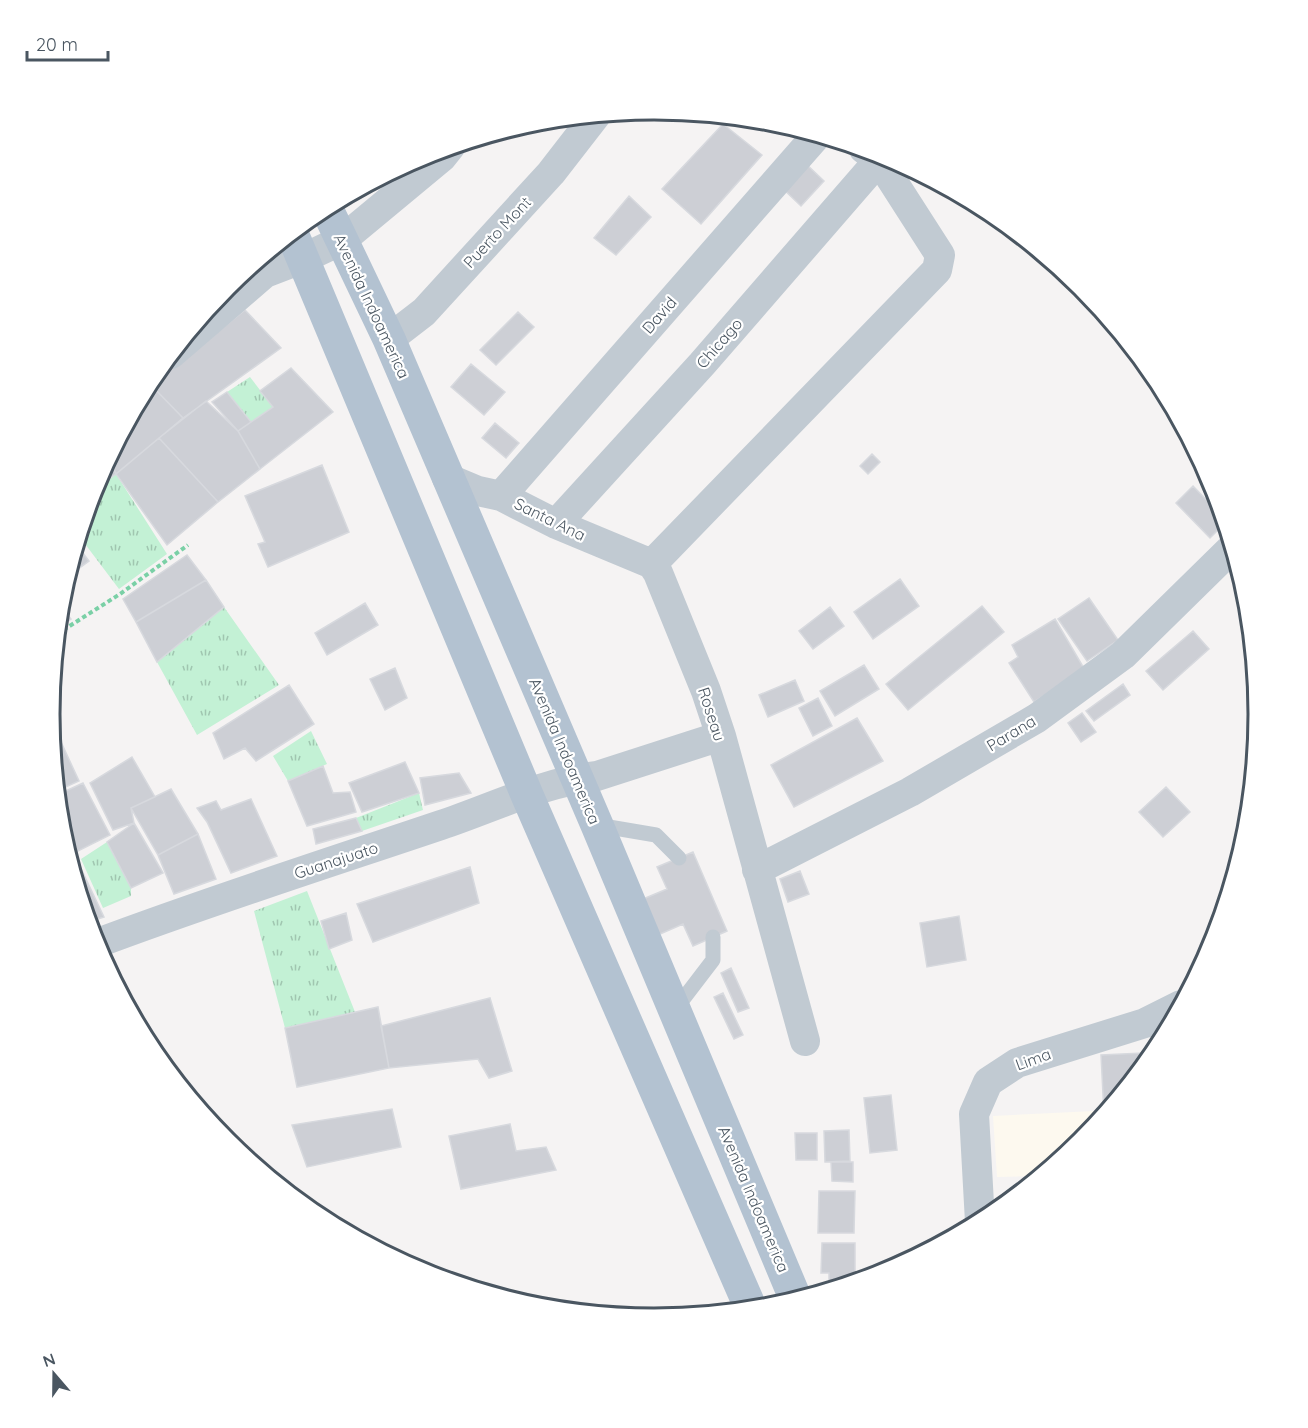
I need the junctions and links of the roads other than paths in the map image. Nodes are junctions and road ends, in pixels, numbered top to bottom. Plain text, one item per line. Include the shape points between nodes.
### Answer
1 (589, 124) edge
2 (812, 141) edge
3 (867, 160) edge
4 (436, 162) edge
5 (879, 164) edge
6 (330, 216) edge
7 (342, 240) junction
8 (298, 245) edge
9 (258, 270) edge
10 (389, 339) junction
11 (447, 478) junction
12 (501, 496) junction
13 (556, 524) junction
14 (1226, 555) edge
15 (652, 564) junction
16 (720, 736) junction
17 (577, 778) junction
18 (527, 795) junction
19 (597, 825) junction
20 (679, 858) dead end
21 (757, 870) junction
22 (713, 937) dead end
23 (105, 940) edge
24 (674, 1011) junction
25 (1168, 1012) edge
26 (805, 1041) dead end
27 (979, 1211) edge
28 (792, 1292) edge
29 (741, 1301) edge

1 - 10 street, Puerto Mont via 551,173 424,312
2 - 12 street, David
3 - 13 street, Chicago via 702,364
4 - 7 street
5 - 15 street via 940,255 937,270
6 - 7 main road, Avenida Indoamerica
7 - 8 street
7 - 10 main road, Avenida Indoamerica
8 - 9 street
8 - 18 main road
10 - 11 main road, Avenida Indoamerica
11 - 12 street, Santa Ana
11 - 17 main road, Avenida Indoamerica
12 - 13 street, Santa Ana
13 - 15 street, Santa Ana
14 - 21 street, Parana via 1123,655 1037,718 910,792
15 - 16 street, Roseau
16 - 17 street, Guanajuato via 597,776
16 - 21 street, Roseau
17 - 18 street, Guanajuato
17 - 19 main road, Avenida Indoamerica
18 - 23 street, Guanajuato
18 - 29 main road
19 - 20 lane via 656,834
19 - 24 main road, Avenida Indoamerica
21 - 26 street, Roseau
22 - 24 lane via 713,960
24 - 28 main road, Avenida Indoamerica
25 - 27 street, Lima via 1145,1023 1017,1063 988,1082 974,1114

